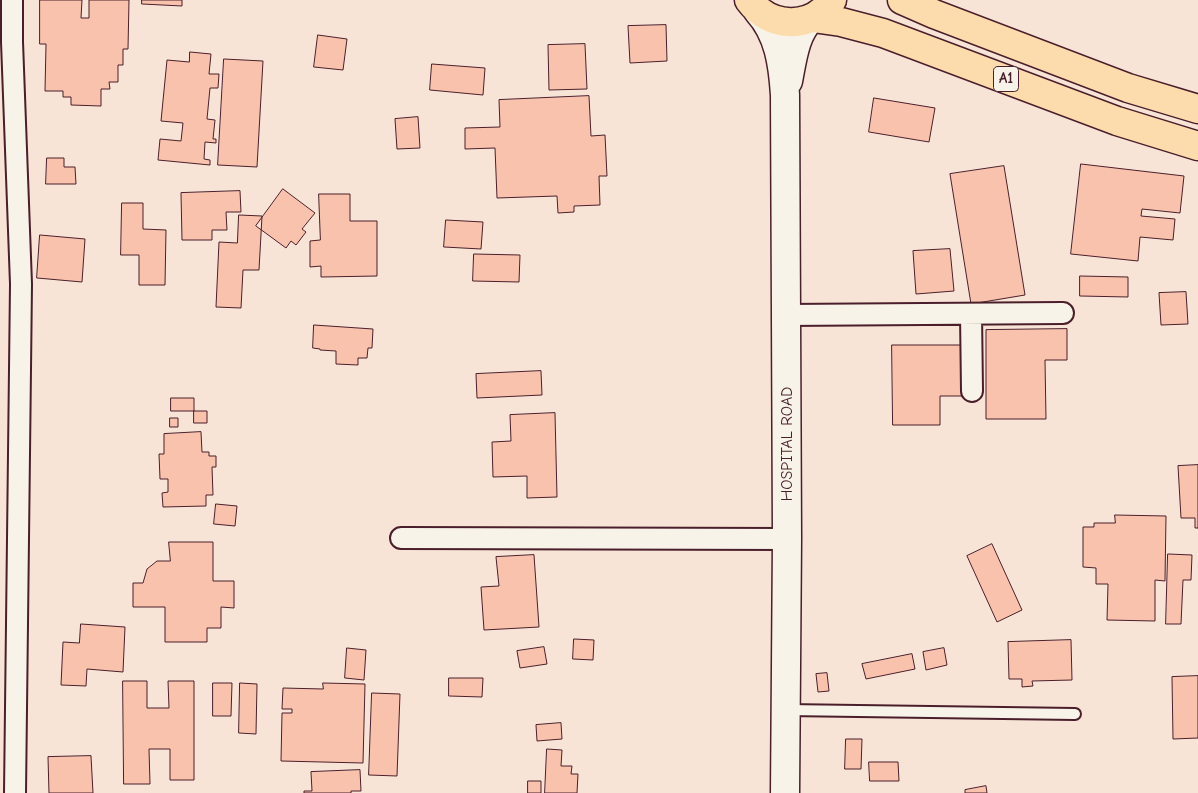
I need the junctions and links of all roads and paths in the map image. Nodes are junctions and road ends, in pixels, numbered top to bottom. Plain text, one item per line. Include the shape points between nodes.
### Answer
1 (12, 0) edge
2 (902, 0) edge
3 (753, 5) edge
4 (819, 12) edge
5 (785, 95) junction
6 (1198, 109) edge
7 (1198, 146) edge
8 (1063, 313) dead end
9 (970, 314) junction
10 (786, 315) junction
11 (972, 391) dead end
12 (401, 538) dead end
13 (787, 539) junction
14 (786, 710) junction
15 (1075, 714) dead end
16 (15, 793) edge
17 (785, 793) edge

1 - 16 street via 21,284
2 - 6 highway, A1 via 1128,88
3 - 4 highway via 778,22 802,22
3 - 5 street via 771,28 779,50
4 - 5 street via 803,29
4 - 7 highway, A1 via 1118,121
5 - 10 street, HOSPITAL ROAD
8 - 9 street
9 - 10 street
9 - 11 street
10 - 13 street, HOSPITAL ROAD
12 - 13 street
13 - 14 street, HOSPITAL ROAD
14 - 15 lane
14 - 17 street, HOSPITAL ROAD

